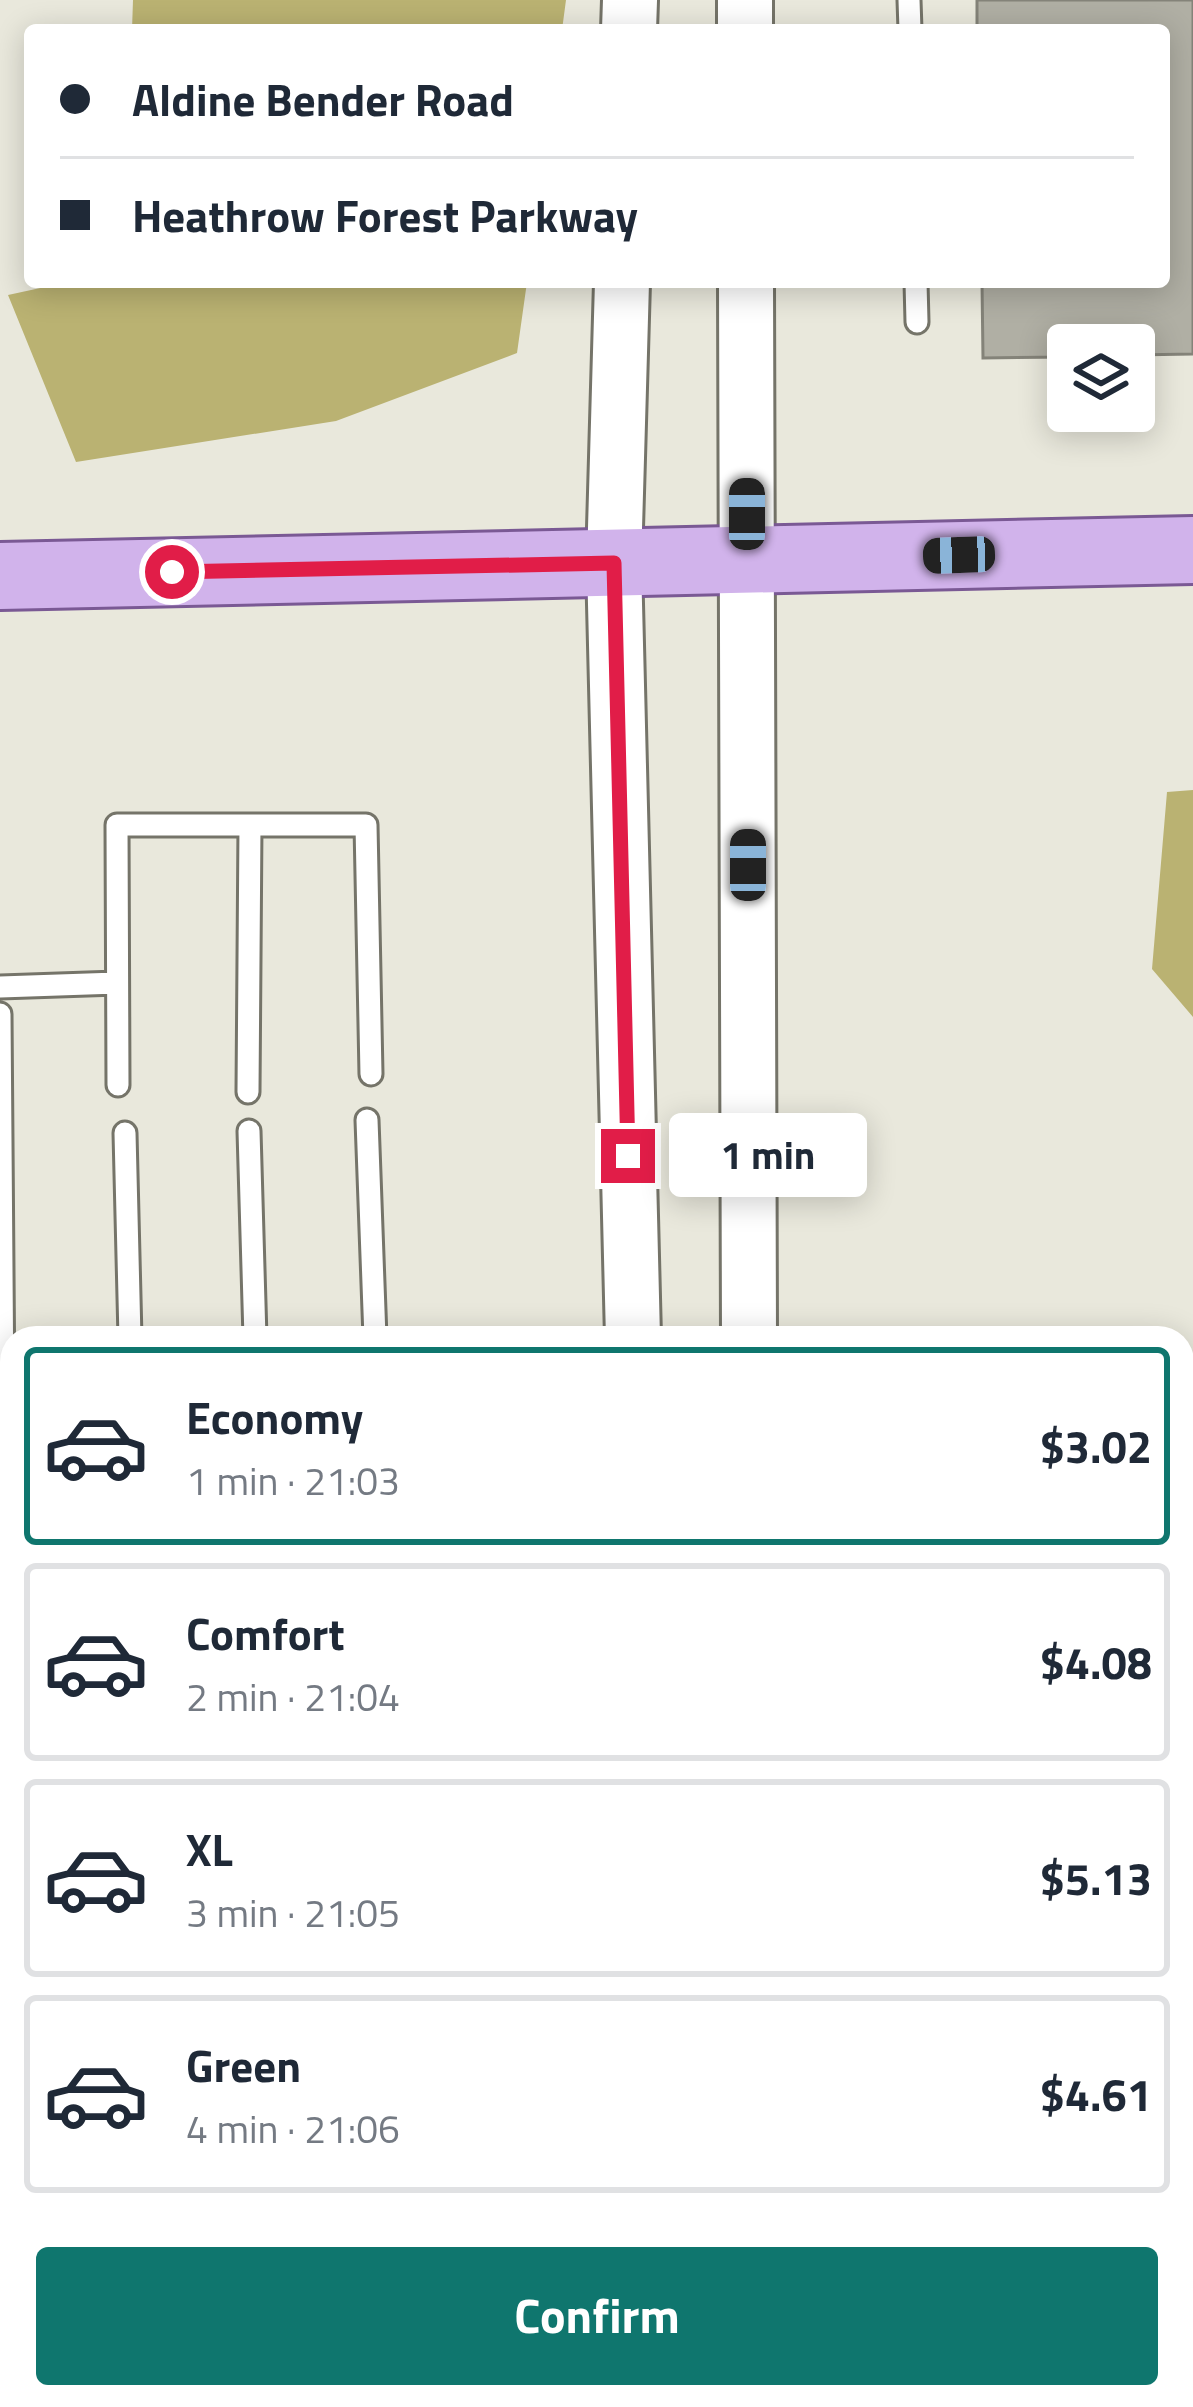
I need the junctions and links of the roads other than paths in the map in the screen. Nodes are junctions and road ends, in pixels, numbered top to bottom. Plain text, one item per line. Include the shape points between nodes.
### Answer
1 (622, 288) edge
2 (746, 288) edge
3 (916, 288) edge
4 (917, 322) dead end
5 (1193, 550) edge
6 (748, 561) junction
7 (614, 563) junction
8 (0, 575) edge
9 (250, 825) junction
10 (117, 982) junction
11 (0, 987) edge
12 (0, 1014) edge
13 (371, 1074) dead end
14 (118, 1084) dead end
15 (248, 1092) dead end
16 (367, 1120) dead end
17 (249, 1131) dead end
18 (125, 1133) dead end
19 (5, 1326) edge
20 (130, 1326) edge
21 (256, 1326) edge
22 (375, 1326) edge
23 (633, 1326) edge
24 (748, 1326) edge

1 - 7 street
2 - 6 street
3 - 4 lane
5 - 6 main road
6 - 7 main road
6 - 24 street
7 - 8 main road
7 - 23 street
9 - 10 lane via 117,825
9 - 13 lane via 366,825
9 - 15 lane
10 - 11 lane
10 - 14 lane
12 - 19 lane
16 - 22 lane
17 - 21 lane
18 - 20 lane

